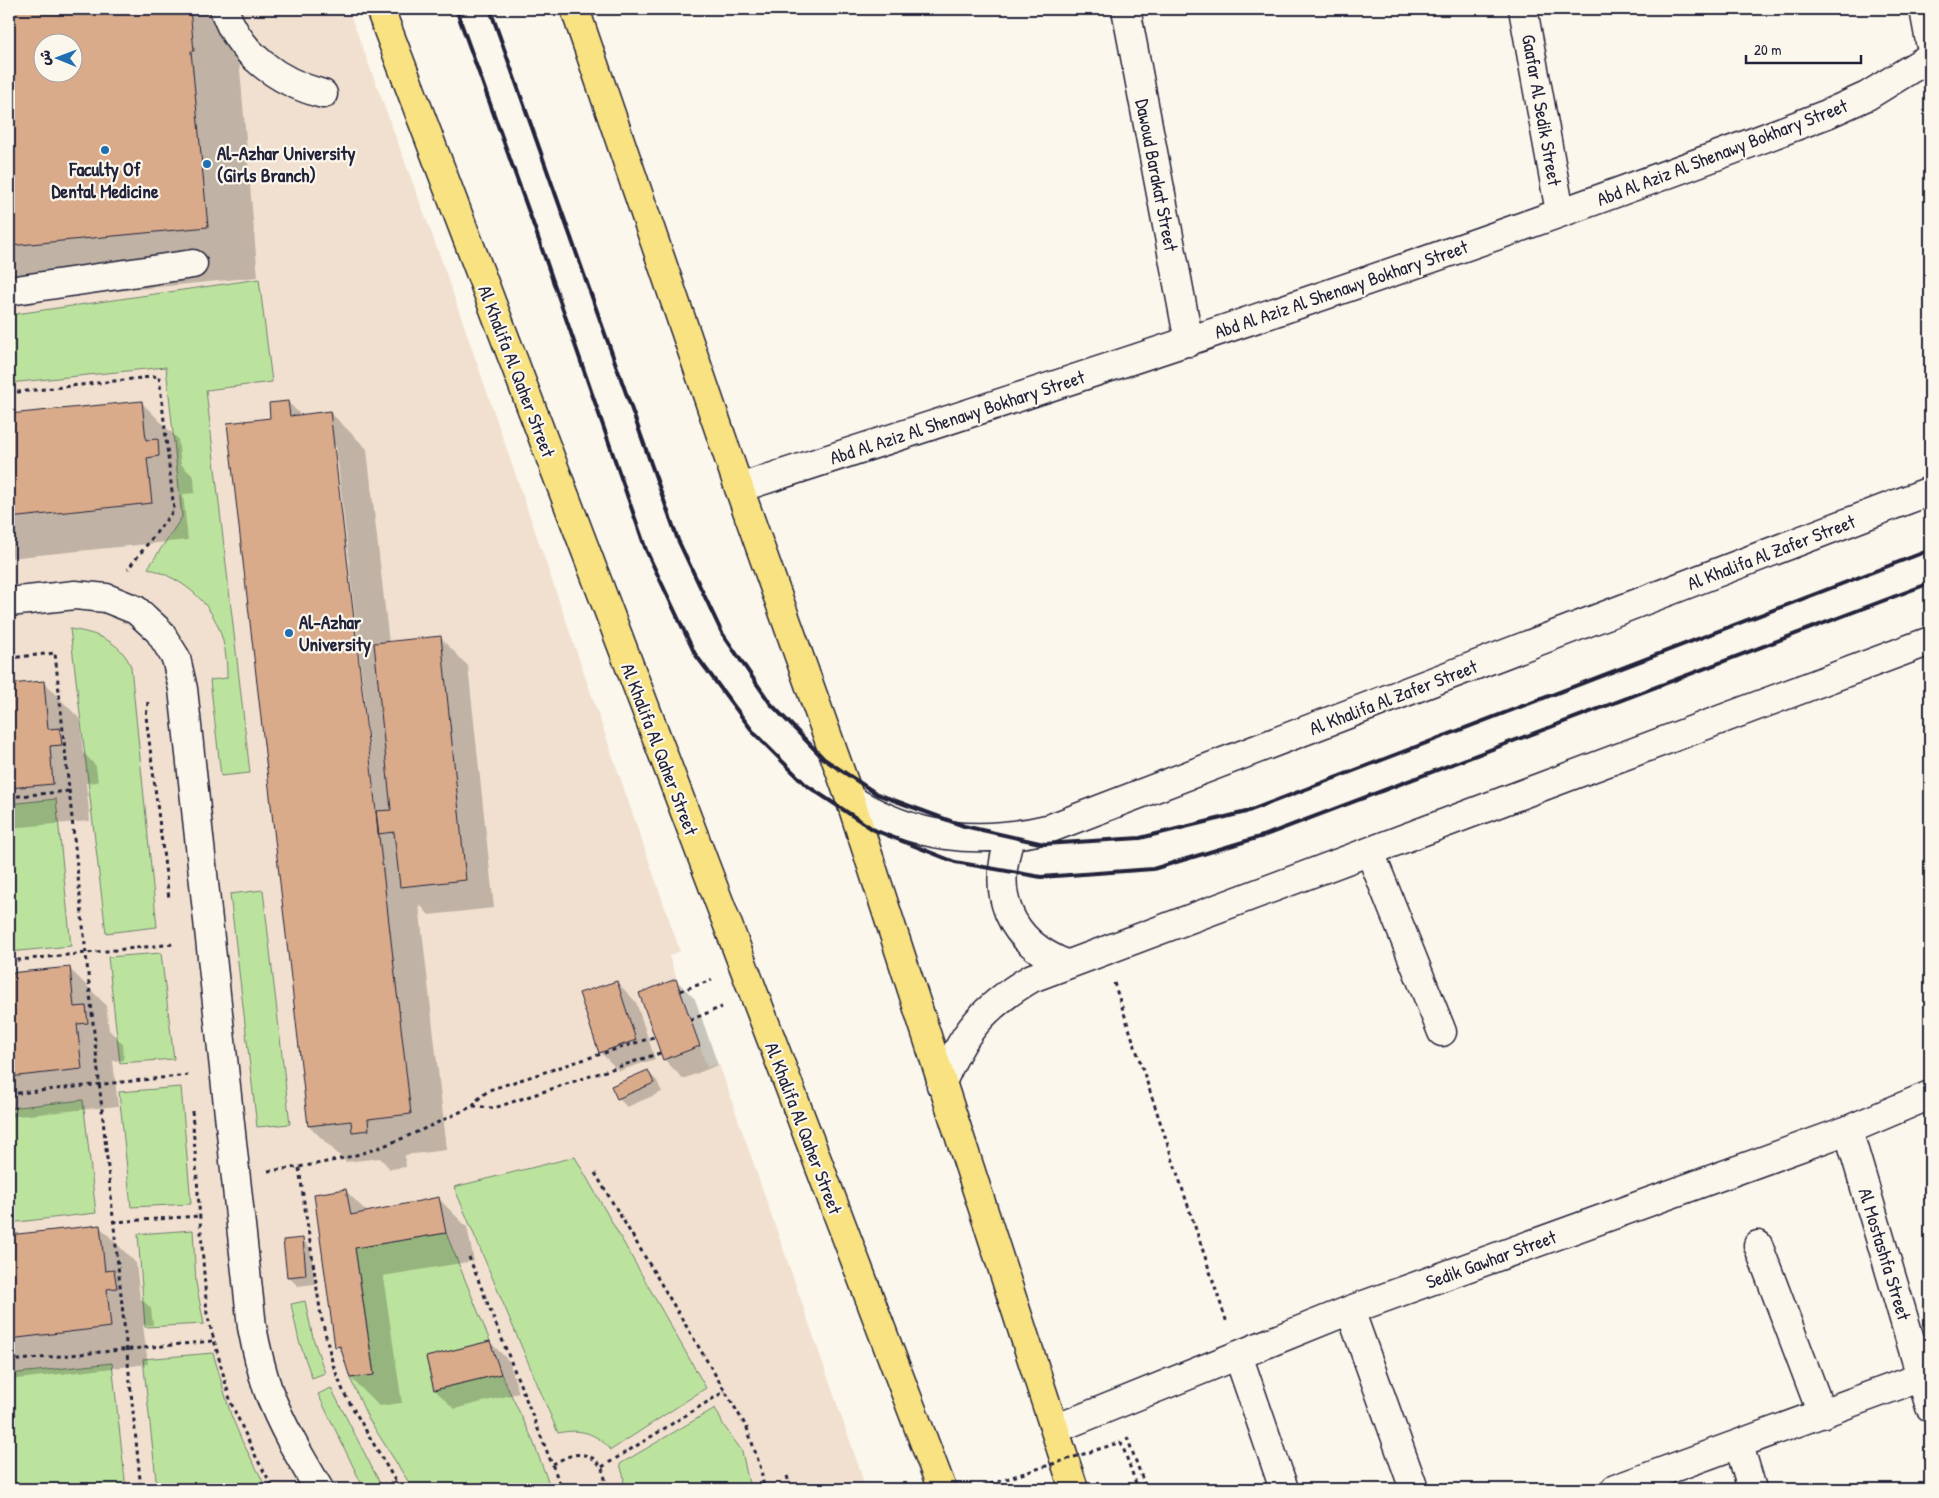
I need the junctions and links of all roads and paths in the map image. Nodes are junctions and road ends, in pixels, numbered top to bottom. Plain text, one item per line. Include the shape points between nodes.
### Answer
1 (224, 9) edge
2 (380, 9) edge
3 (574, 9) edge
4 (1126, 9) edge
5 (1523, 9) edge
6 (1924, 9) edge
7 (1930, 42) edge
8 (1930, 57) edge
9 (322, 94) dead end
10 (1560, 212) junction
11 (193, 264) dead end
12 (9, 291) edge
13 (1189, 342) junction
14 (9, 393) edge
15 (739, 488) junction
16 (1930, 491) edge
17 (106, 598) junction
18 (9, 602) edge
19 (1930, 641) edge
20 (9, 658) edge
21 (68, 791) junction
22 (9, 797) edge
23 (850, 799) junction
24 (1011, 836) junction
25 (1370, 852) junction
26 (174, 944) dead end
27 (1102, 950) junction
28 (86, 954) junction
29 (9, 962) edge
30 (1066, 964) junction
31 (1442, 1032) dead end
32 (654, 1037) dead end
33 (660, 1053) dead end
34 (189, 1075) dead end
35 (98, 1085) junction
36 (941, 1085) junction
37 (9, 1094) edge
38 (1930, 1095) edge
39 (473, 1106) junction
40 (1848, 1130) junction
41 (299, 1168) junction
42 (595, 1173) dead end
43 (235, 1175) junction
44 (199, 1216) dead end
45 (113, 1222) junction
46 (1758, 1245) dead end
47 (469, 1257) dead end
48 (1350, 1310) junction
49 (213, 1341) dead end
50 (127, 1348) junction
51 (1238, 1355) junction
52 (9, 1361) edge
53 (1921, 1377) junction
54 (725, 1391) junction
55 (1930, 1407) edge
56 (1822, 1414) junction
57 (1055, 1429) junction
58 (1739, 1445) junction
59 (552, 1464) junction
60 (1138, 1465) dead end
61 (602, 1467) junction
62 (787, 1476) dead end
63 (141, 1489) edge
64 (319, 1489) edge
65 (400, 1489) edge
66 (562, 1489) edge
67 (604, 1489) edge
68 (764, 1489) edge
69 (791, 1489) edge
70 (942, 1489) edge
71 (975, 1489) edge
72 (1074, 1489) edge
73 (1138, 1489) edge
74 (1284, 1489) edge
75 (1414, 1489) edge
76 (1617, 1489) edge
77 (1752, 1489) edge

1 - 9 street via 237,36 265,68 302,89
2 - 70 main road, Al Khalifa Al Qaher Street
3 - 15 main road
4 - 13 street, Dawoud Barakat Street
5 - 10 street, Gaafar Al Sedik Street
6 - 7 street
8 - 10 street, Abd Al Aziz Al Shenawy Bokhary Street via 1867,96 1827,114
10 - 13 street, Abd Al Aziz Al Shenawy Bokhary Street
11 - 12 street
13 - 15 street, Abd Al Aziz Al Shenawy Bokhary Street
14 - 17 path via 159,376 174,510
15 - 23 main road
16 - 24 street, Al Khalifa Al Zafer Street via 1060,824
17 - 18 street via 74,595
17 - 43 street via 136,610 159,631 176,658 182,682
19 - 25 street
20 - 21 path via 55,653
21 - 22 path
21 - 28 path
23 - 24 street, Al Khalifa Al Zafer Street via 904,826 934,833 965,837
23 - 36 main road
24 - 30 street via 1001,874 1009,913 1032,945 1048,957
25 - 27 street
25 - 31 street
26 - 28 path
27 - 30 street
27 - 51 path
28 - 29 path
28 - 35 path
30 - 36 street via 1009,991 989,1008 970,1028 953,1055
32 - 39 path via 489,1090
33 - 39 path via 494,1108
34 - 35 path
35 - 37 path
35 - 45 path
36 - 57 main road
38 - 40 street, Sedik Gawhar Street
39 - 41 path via 367,1152
40 - 48 street, Sedik Gawhar Street
40 - 53 street, Al Mostashfa Street
41 - 43 path
41 - 65 path via 321,1316 333,1365 344,1393
42 - 54 path
43 - 64 street via 252,1327 259,1360 283,1426
44 - 45 path
45 - 50 path
46 - 56 street
47 - 59 path
48 - 51 street, Sedik Gawhar Street
48 - 75 street
49 - 50 path
50 - 52 path
50 - 63 path
51 - 57 street, Sedik Gawhar Street
51 - 74 street
53 - 55 street, Al Mostashfa Street
53 - 56 street
54 - 61 path
54 - 68 path via 755,1448
56 - 58 street
57 - 72 main road
58 - 76 street
58 - 77 street
59 - 61 path via 576,1454 586,1455
59 - 66 path
60 - 73 path via 1146,1486
61 - 67 path
62 - 69 path
71 - 73 path, bridge via 1121,1442

